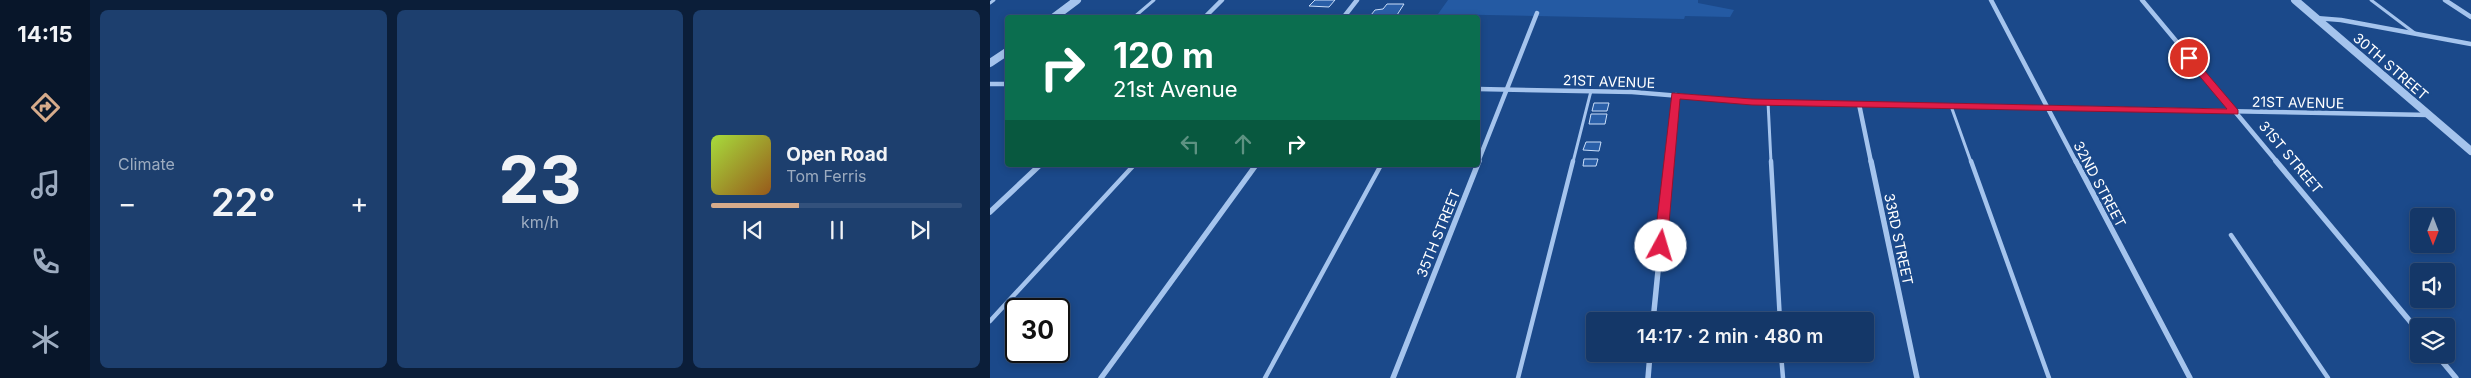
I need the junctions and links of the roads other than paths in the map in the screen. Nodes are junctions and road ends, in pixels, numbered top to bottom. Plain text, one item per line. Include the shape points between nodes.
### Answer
1 (994, 0) edge
2 (1077, 0) edge
3 (1154, 0) edge
4 (1222, 0) edge
5 (1357, 0) edge
6 (1991, 0) edge
7 (2142, 0) edge
8 (2294, 0) edge
9 (2371, 0) edge
10 (2445, 0) edge
11 (990, 3) edge
12 (1537, 13) dead end
13 (1057, 15) edge
14 (1136, 15) edge
15 (1207, 15) edge
16 (1345, 15) edge
17 (2471, 17) edge
18 (2314, 18) junction
19 (2416, 34) junction
20 (2471, 44) edge
21 (1005, 53) edge
22 (990, 64) edge
23 (990, 84) edge
24 (1005, 84) edge
25 (1480, 89) edge
26 (1508, 90) junction
27 (1591, 91) junction
28 (1676, 95) junction
29 (1768, 102) junction
30 (1859, 104) junction
31 (1951, 106) junction
32 (2047, 108) junction
33 (2235, 112) junction
34 (2429, 115) junction
35 (2471, 152) edge
36 (1480, 160) edge
37 (1038, 167) edge
38 (1132, 167) edge
39 (1255, 167) edge
40 (1380, 167) edge
41 (1477, 167) edge
42 (990, 212) edge
43 (2231, 235) dead end
44 (1654, 312) edge
45 (1780, 312) edge
46 (990, 321) edge
47 (2410, 321) edge
48 (1649, 362) edge
49 (1782, 362) edge
50 (2444, 363) edge
51 (1101, 378) edge
52 (1265, 378) edge
53 (1393, 378) edge
54 (1518, 378) edge
55 (1648, 378) edge
56 (1783, 378) edge
57 (1917, 378) edge
58 (2049, 378) edge
59 (2190, 378) edge
60 (2328, 378) edge
61 (2456, 378) edge

1 - 11 lane
2 - 13 street
3 - 14 lane
4 - 15 street
5 - 16 street
6 - 32 street, 32ND STREET
7 - 33 street, 31ST STREET
8 - 18 street, 30TH STREET
9 - 19 lane
10 - 17 street
12 - 26 street, 35TH STREET
18 - 19 street
18 - 34 street, 30TH STREET
19 - 20 street
21 - 22 street
23 - 24 street
25 - 26 street, 21ST AVENUE
26 - 27 street, 21ST AVENUE
26 - 36 street, 35TH STREET
27 - 28 street, 21ST AVENUE
27 - 54 lane
28 - 29 street, 21ST AVENUE
28 - 44 street
29 - 30 street, 21ST AVENUE
29 - 45 lane
30 - 31 street, 21ST AVENUE
30 - 57 street, 33RD STREET
31 - 32 street, 21ST AVENUE
31 - 58 lane
32 - 33 street, 21ST AVENUE
32 - 59 street, 32ND STREET
33 - 34 street, 21ST AVENUE
33 - 47 street, 31ST STREET
34 - 35 street, 30TH STREET
37 - 42 street
38 - 46 lane
39 - 51 street
40 - 52 lane
41 - 53 street, 35TH STREET
43 - 60 lane
48 - 55 street
49 - 56 lane
50 - 61 street

